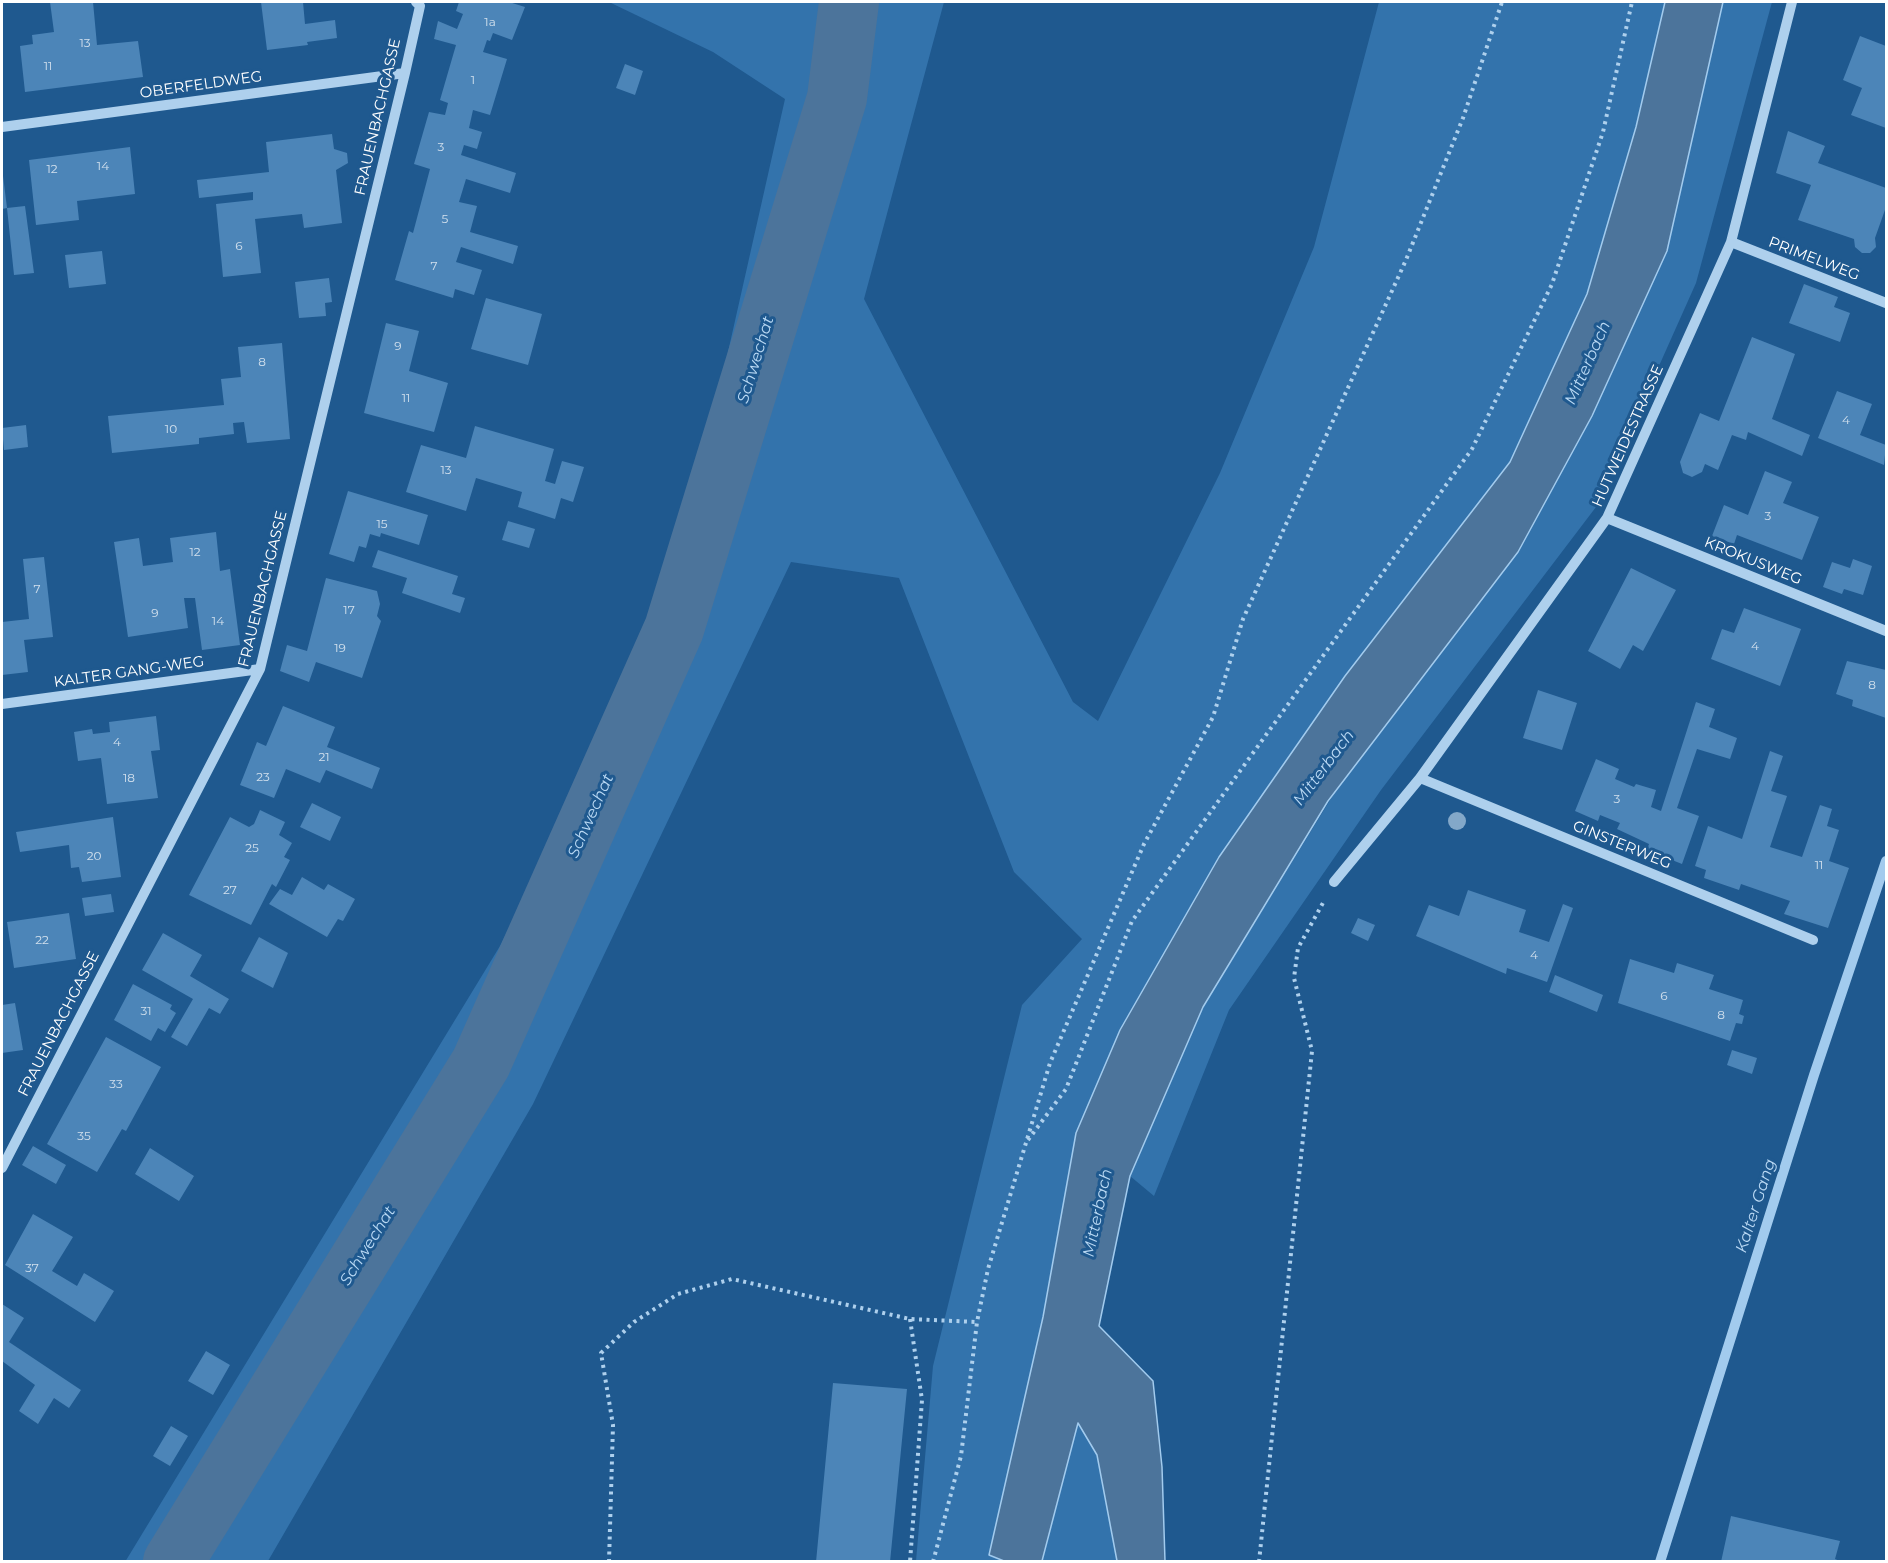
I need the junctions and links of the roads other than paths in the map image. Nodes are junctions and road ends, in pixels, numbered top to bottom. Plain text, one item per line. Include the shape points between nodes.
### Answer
1 (1792, 2) edge
2 (418, 4) edge
3 (405, 73) junction
4 (2, 127) edge
5 (1731, 242) junction
6 (1887, 303) edge
7 (1607, 518) junction
8 (1887, 631) edge
9 (260, 669) junction
10 (2, 704) edge
11 (1420, 778) junction
12 (1334, 882) road end
13 (1813, 939) dead end
14 (2, 1168) edge

1 - 5 street, HUTWEIDESTRASSE
2 - 3 street, FRAUENBACHGASSE
3 - 4 street, OBERFELDWEG
3 - 9 street, FRAUENBACHGASSE
5 - 6 street, PRIMELWEG
5 - 7 street, HUTWEIDESTRASSE
7 - 8 street, KROKUSWEG
7 - 11 street, HUTWEIDESTRASSE
9 - 10 street, KALTER GANG-WEG
9 - 14 street, FRAUENBACHGASSE
11 - 12 street, HUTWEIDESTRASSE
11 - 13 street, GINSTERWEG

